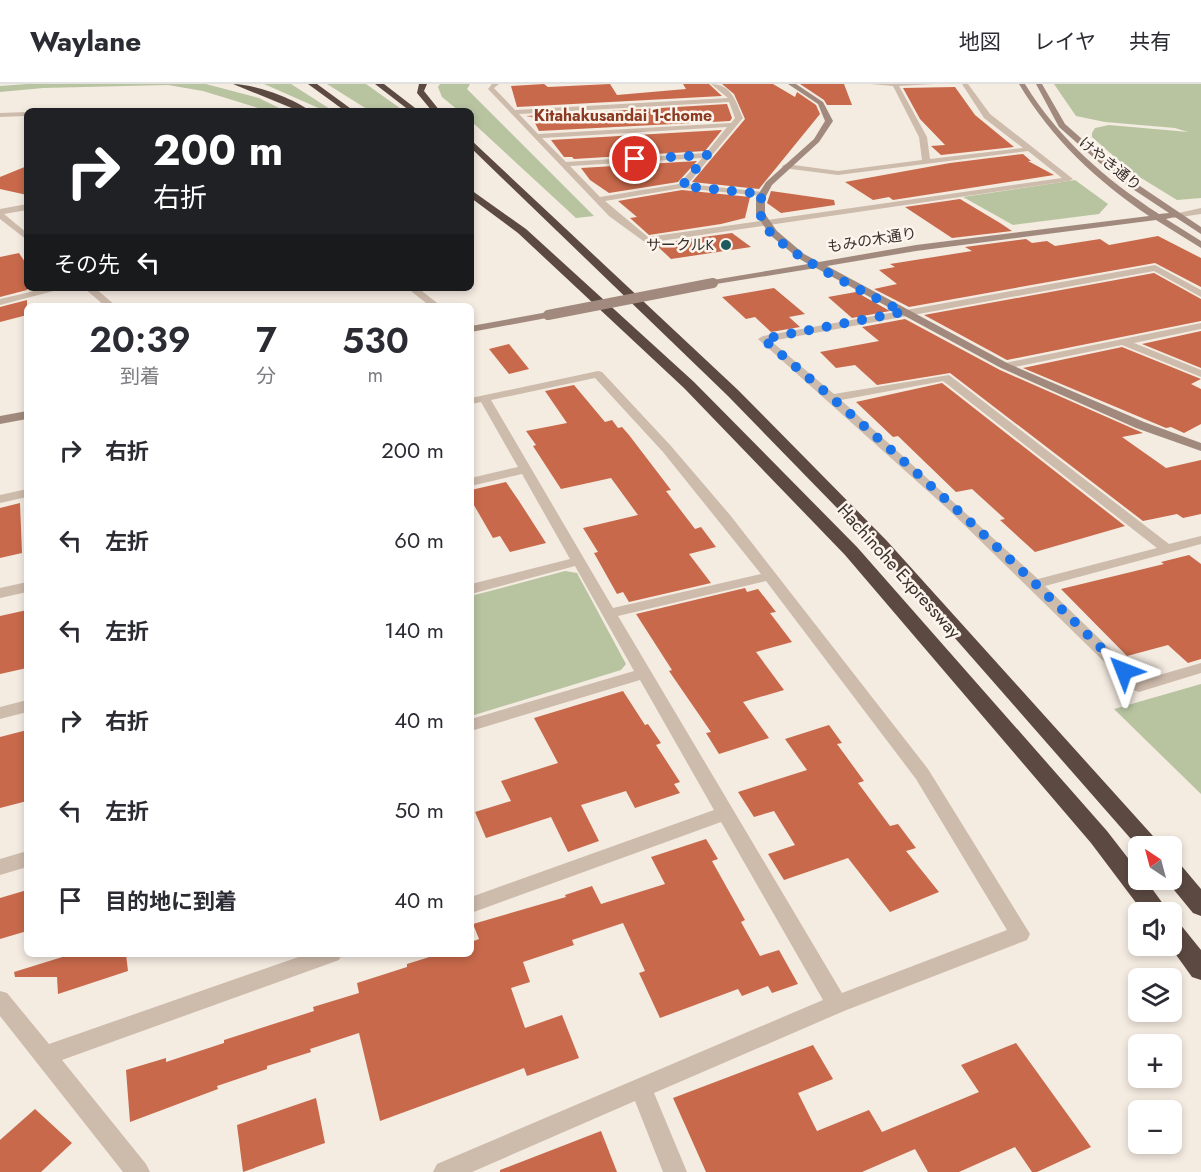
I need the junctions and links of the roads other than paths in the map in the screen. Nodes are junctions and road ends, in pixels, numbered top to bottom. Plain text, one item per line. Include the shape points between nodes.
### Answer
1 (237, 84) edge
2 (312, 84) edge
3 (379, 84) edge
4 (423, 84) edge
5 (496, 84) edge
6 (714, 84) edge
7 (791, 84) edge
8 (874, 84) edge
9 (931, 84) edge
10 (965, 84) edge
11 (1022, 84) edge
12 (1039, 84) edge
13 (896, 86) junction
14 (733, 100) junction
15 (299, 108) edge
16 (346, 108) edge
17 (411, 108) edge
18 (433, 108) edge
19 (513, 112) junction
20 (24, 114) edge
21 (0, 115) edge
22 (733, 125) junction
23 (534, 136) junction
24 (474, 146) edge
25 (1030, 149) junction
26 (707, 155) junction
27 (474, 159) edge
28 (926, 162) junction
29 (564, 164) junction
30 (786, 166) junction
31 (682, 186) junction
32 (763, 194) junction
33 (474, 196) edge
34 (598, 200) junction
35 (24, 208) edge
36 (474, 208) edge
37 (1201, 211) edge
38 (0, 214) edge
39 (1174, 215) junction
40 (1157, 217) junction
41 (764, 223) junction
42 (1201, 231) edge
43 (24, 234) edge
44 (1201, 245) edge
45 (592, 257) junction
46 (815, 264) junction
47 (581, 285) junction
48 (47, 291) edge
49 (93, 291) edge
50 (416, 291) edge
51 (1201, 294) edge
52 (0, 302) edge
53 (107, 303) edge
54 (432, 303) edge
55 (903, 312) junction
56 (1201, 326) edge
57 (474, 328) edge
58 (1123, 342) junction
59 (1005, 366) junction
60 (1201, 374) edge
61 (833, 398) junction
62 (477, 399) edge
63 (24, 416) edge
64 (0, 420) edge
65 (1201, 447) edge
66 (525, 469) junction
67 (474, 481) edge
68 (24, 494) edge
69 (0, 499) edge
70 (1201, 540) edge
71 (1167, 549) junction
72 (578, 561) junction
73 (771, 576) junction
74 (1037, 584) junction
75 (24, 588) edge
76 (474, 588) edge
77 (0, 593) edge
78 (610, 613) junction
79 (1201, 668) edge
80 (643, 674) junction
81 (24, 707) edge
82 (0, 713) edge
83 (474, 724) edge
84 (724, 814) junction
85 (1142, 836) edge
86 (24, 860) edge
87 (0, 867) edge
88 (1182, 883) edge
89 (1149, 902) edge
90 (474, 903) edge
91 (1201, 906) edge
92 (1182, 944) edge
93 (324, 957) edge
94 (1201, 969) edge
95 (0, 1000) edge
96 (837, 1004) junction
97 (45, 1056) junction
98 (641, 1088) junction
99 (138, 1172) edge
100 (445, 1172) edge
101 (675, 1172) edge

1 - 15 highway
2 - 16 highway
3 - 17 highway
4 - 18 highway via 420,91
5 - 19 street via 490,88
6 - 14 street
7 - 30 street via 821,104 829,121 824,133
8 - 13 street
9 - 13 street
10 - 25 street via 987,116
11 - 40 street, けやき通り via 1034,107 1073,153
12 - 39 street, けやき通り via 1062,125 1122,178
13 - 28 street via 923,137
14 - 19 street
14 - 22 street via 739,118
19 - 23 street
20 - 21 street
22 - 23 street
22 - 26 street
23 - 29 street
24 - 45 highway
25 - 28 street
25 - 41 street via 1069,179
26 - 29 street
26 - 31 street
27 - 45 highway
28 - 30 street via 838,173
29 - 34 street
30 - 32 street
31 - 32 street
31 - 34 street
32 - 41 street via 759,207
33 - 47 highway via 522,231
34 - 41 street via 646,240
35 - 38 street
36 - 47 highway
37 - 39 street
38 - 43 street
39 - 40 street, もみの木通り
39 - 42 street, けやき通り
40 - 44 street, けやき通り
40 - 46 street, もみの木通り
41 - 46 street via 784,244
45 - 85 highway, Hachinohe Expressway via 881,544
46 - 55 street
46 - 57 street, もみの木通り, bridge
47 - 89 highway, Hachinohe Expressway via 689,385 851,551 1099,837
48 - 52 street
49 - 53 street
50 - 54 street
51 - 55 street via 1155,268
55 - 59 street
55 - 61 street via 763,339
56 - 58 street
58 - 59 street
58 - 60 street
59 - 65 street via 1130,421
61 - 71 street via 945,377
61 - 74 street
62 - 66 street
62 - 73 street via 598,374 668,449
63 - 64 street
66 - 67 street
66 - 72 street
68 - 69 street
70 - 71 street
71 - 74 street
72 - 76 street
72 - 78 street
73 - 78 street
73 - 96 street via 922,774 1020,934
74 - 79 street via 1139,686
75 - 77 street
78 - 80 street
80 - 83 street
80 - 84 street
81 - 82 street
84 - 90 street
84 - 96 street
86 - 87 street
88 - 91 highway
92 - 94 highway
93 - 97 street
95 - 97 street
96 - 98 street
97 - 99 street
98 - 100 street
98 - 101 street

